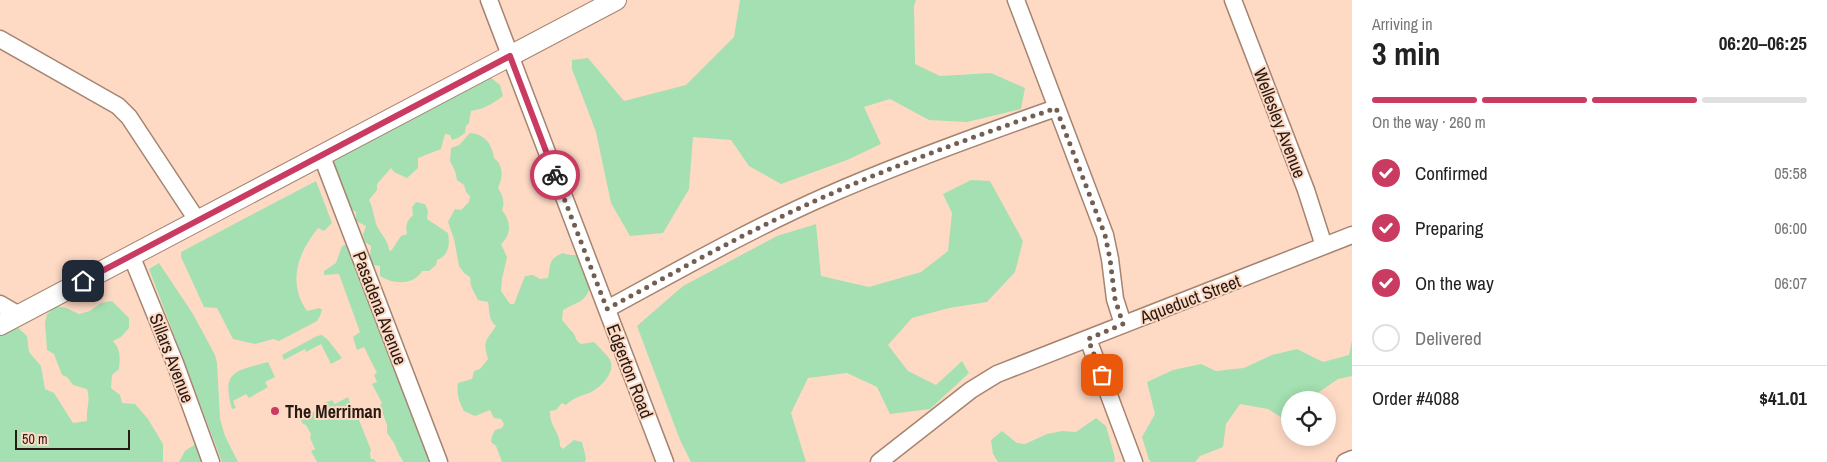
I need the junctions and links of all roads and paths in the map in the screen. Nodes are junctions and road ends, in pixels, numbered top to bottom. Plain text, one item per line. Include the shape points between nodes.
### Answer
1 (489, 0) edge
2 (616, 0) edge
3 (1016, 0) edge
4 (1233, 0) edge
5 (0, 39) edge
6 (510, 56) junction
7 (1056, 108) junction
8 (321, 154) junction
9 (197, 220) junction
10 (1352, 236) edge
11 (1324, 246) junction
12 (131, 255) junction
13 (0, 304) edge
14 (607, 309) junction
15 (19, 315) junction
16 (1123, 324) junction
17 (0, 325) edge
18 (1088, 339) junction
19 (1352, 459) edge
20 (211, 462) edge
21 (439, 462) edge
22 (665, 462) edge
23 (879, 462) edge
24 (1134, 462) edge
25 (1345, 462) edge

1 - 6 street, Edgerton Road
2 - 6 main road
3 - 7 street
4 - 11 street, Wellesley Avenue via 1306,190
5 - 9 street via 118,106 129,117
6 - 8 main road
6 - 14 street, Edgerton Road
7 - 14 street via 824,197
7 - 16 street via 1105,235 1115,299
8 - 9 main road
8 - 21 street, Pasadena Avenue
9 - 12 main road
10 - 11 street, Aqueduct Street
11 - 16 street, Aqueduct Street
12 - 15 main road
12 - 20 street, Sillars Avenue
13 - 15 street
14 - 22 street, Edgerton Road
15 - 17 main road
16 - 18 street, Aqueduct Street
18 - 23 street, Aqueduct Street via 985,380
18 - 24 street
19 - 25 street

